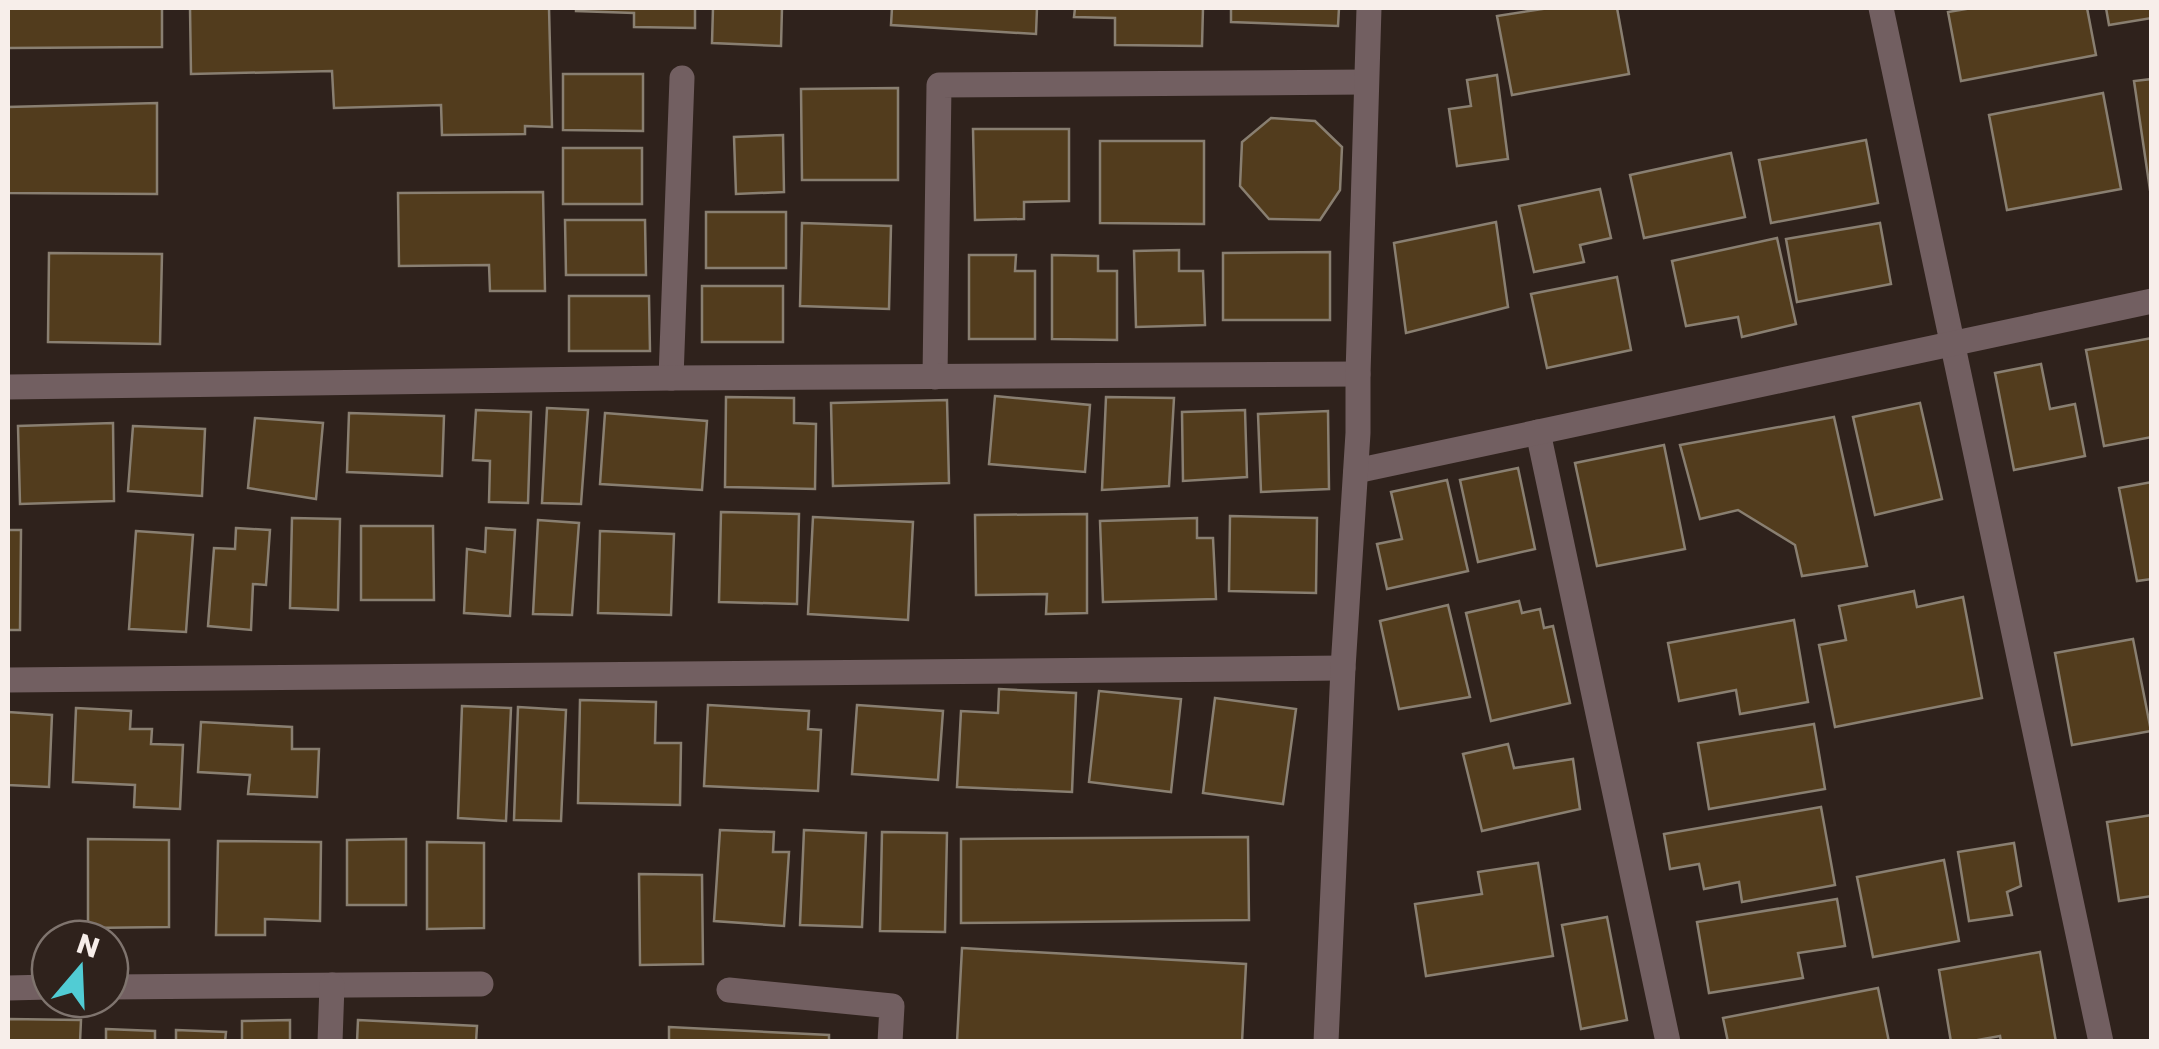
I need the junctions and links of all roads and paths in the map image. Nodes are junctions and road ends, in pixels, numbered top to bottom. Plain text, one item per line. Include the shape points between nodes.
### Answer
1 (1370, 8) edge
2 (1882, 8) edge
3 (682, 78) dead end
4 (1366, 82) junction
5 (2152, 301) edge
6 (1953, 343) junction
7 (1358, 374) junction
8 (935, 377) junction
9 (672, 378) junction
10 (8, 387) edge
11 (1538, 432) junction
12 (1356, 471) junction
13 (1344, 668) junction
14 (8, 680) edge
15 (332, 984) junction
16 (481, 984) dead end
17 (130, 987) edge
18 (729, 990) dead end
19 (330, 1042) edge
20 (890, 1042) edge
21 (1326, 1042) edge
22 (1668, 1042) edge
23 (2100, 1042) edge

1 - 4 street
2 - 6 street
3 - 9 street
4 - 7 street
4 - 8 street via 938,85
5 - 6 street
6 - 11 street
6 - 23 street
7 - 8 street
7 - 12 street
8 - 9 street
9 - 10 street
11 - 12 street
11 - 22 street
12 - 13 street
13 - 14 street
13 - 21 street
15 - 16 street
15 - 17 street
15 - 19 street
18 - 20 street via 892,1006

